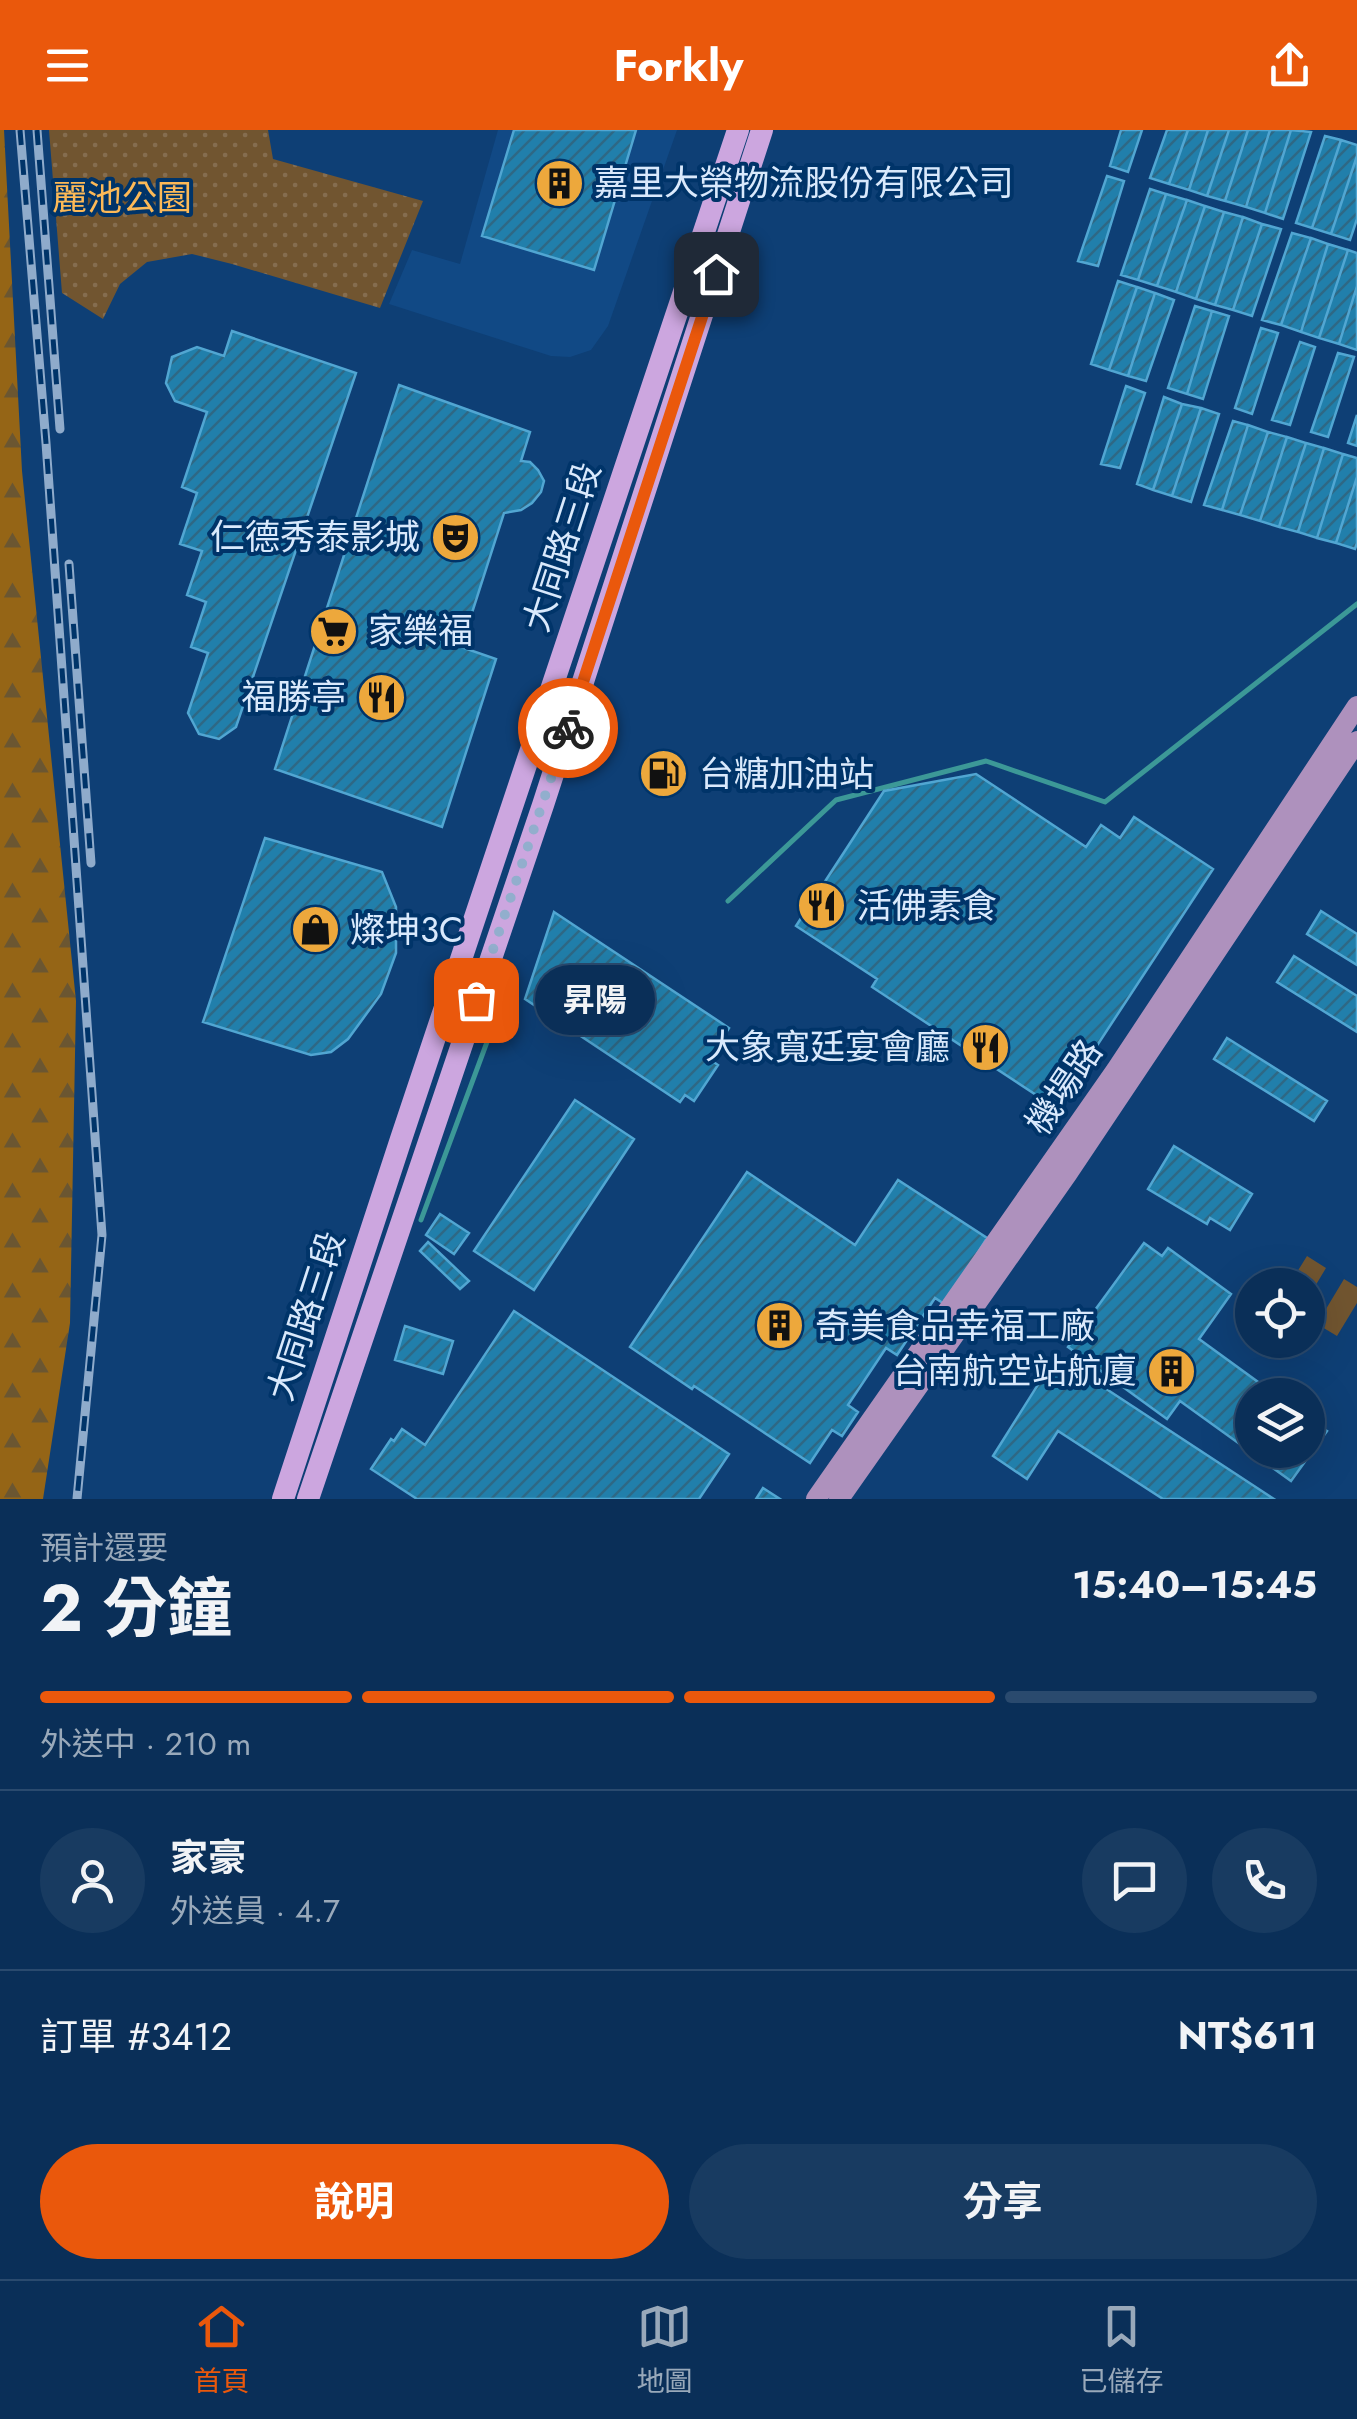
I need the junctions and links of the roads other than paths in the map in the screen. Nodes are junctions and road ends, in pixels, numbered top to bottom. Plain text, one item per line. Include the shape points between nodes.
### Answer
1 (738, 130) edge
2 (762, 130) edge
3 (1357, 706) edge
4 (1357, 741) edge
5 (283, 1499) edge
6 (308, 1499) edge
7 (816, 1499) edge
8 (839, 1499) edge

1 - 5 main road, 大同路三段
2 - 6 main road, 大同路三段
3 - 7 street, 機場路 via 1116,1070
4 - 8 street, 機場路 via 1068,1173

